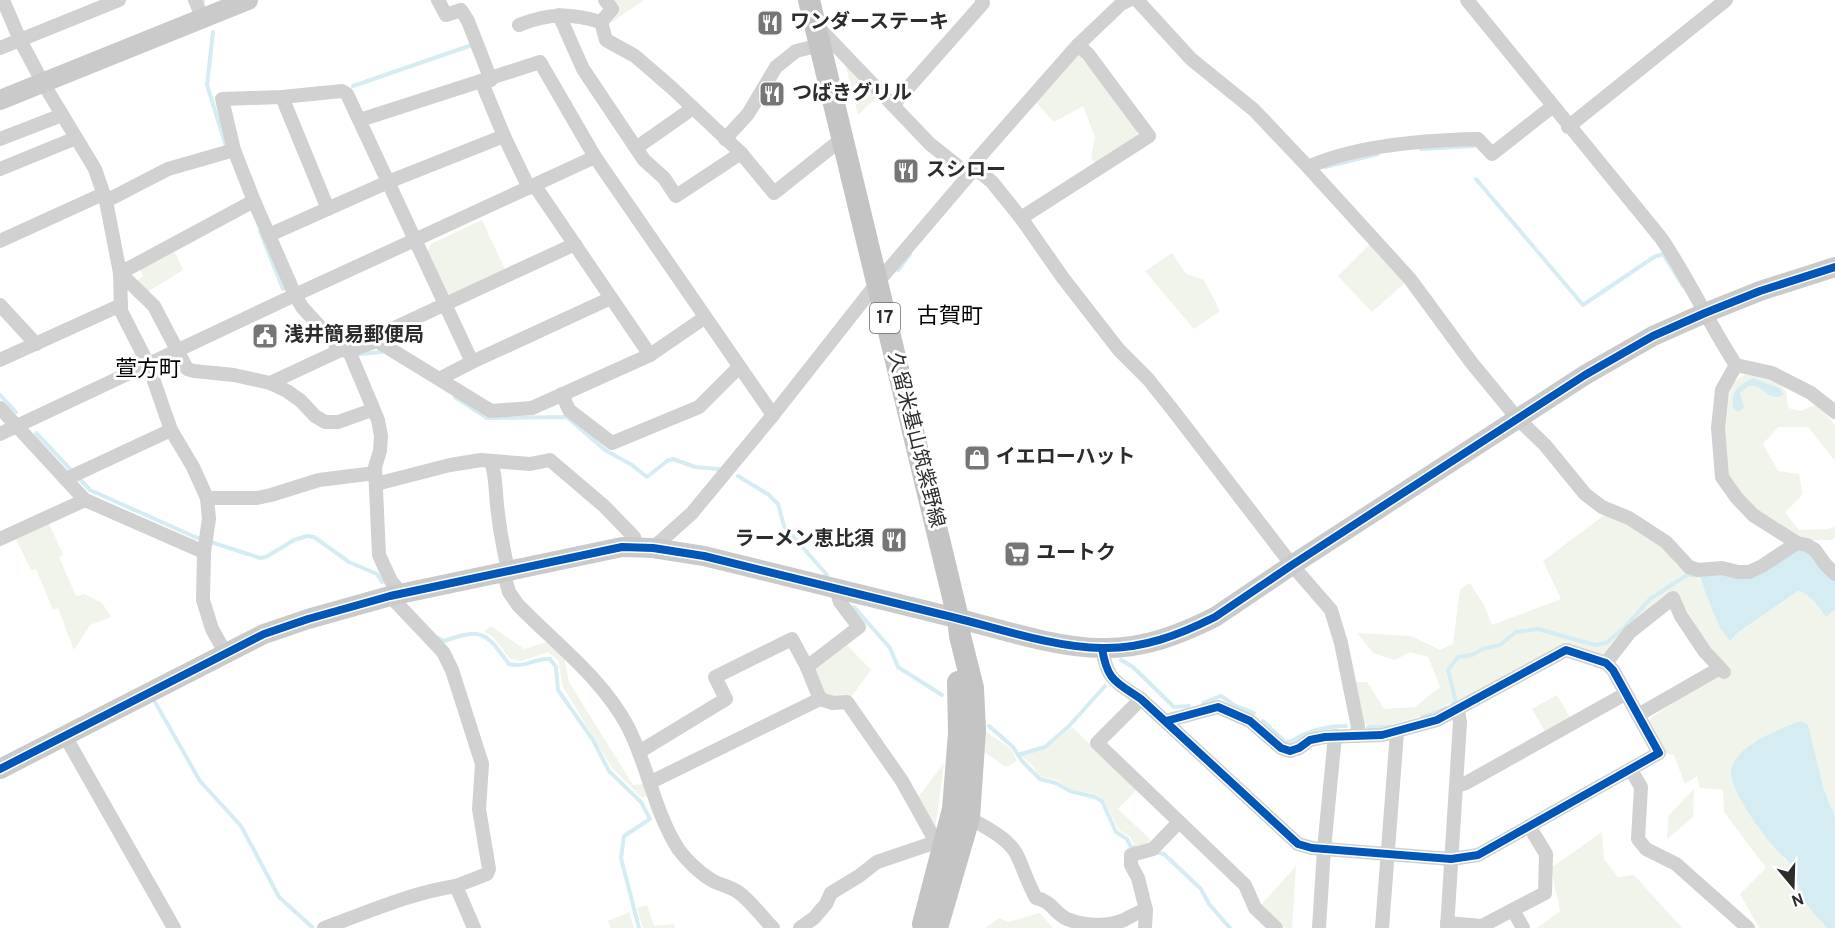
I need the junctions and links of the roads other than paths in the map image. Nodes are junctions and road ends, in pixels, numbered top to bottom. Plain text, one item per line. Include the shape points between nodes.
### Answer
1 (3, 0) edge
2 (119, 0) edge
3 (195, 0) edge
4 (248, 0) edge
5 (438, 0) edge
6 (605, 0) edge
7 (809, 0) edge
8 (982, 0) edge
9 (1129, 0) edge
10 (1137, 0) edge
11 (1467, 0) edge
12 (1726, 0) edge
13 (559, 15) junction
14 (203, 19) junction
15 (601, 22) junction
16 (519, 25) dead end
17 (818, 35) junction
18 (20, 40) junction
19 (1078, 45) junction
20 (0, 48) edge
21 (487, 81) junction
22 (43, 83) junction
23 (282, 97) junction
24 (0, 100) edge
25 (893, 105) junction
26 (1553, 106) junction
27 (693, 108) junction
28 (62, 115) junction
29 (360, 120) junction
30 (1568, 127) junction
31 (504, 136) junction
32 (76, 138) junction
33 (843, 138) junction
34 (0, 139) edge
35 (725, 140) junction
36 (636, 148) junction
37 (234, 150) junction
38 (741, 153) junction
39 (595, 157) junction
40 (1308, 167) junction
41 (0, 169) edge
42 (972, 172) junction
43 (388, 182) junction
44 (532, 187) junction
45 (104, 198) junction
46 (249, 203) junction
47 (328, 209) junction
48 (1021, 218) junction
49 (269, 235) junction
50 (0, 241) edge
51 (415, 241) junction
52 (575, 244) junction
53 (1835, 267) edge
54 (120, 273) junction
55 (877, 283) junction
56 (295, 295) junction
57 (611, 298) junction
58 (445, 304) junction
59 (0, 305) edge
60 (121, 305) junction
61 (1705, 313) junction
62 (704, 318) junction
63 (377, 341) junction
64 (36, 344) junction
65 (345, 350) junction
66 (176, 351) junction
67 (650, 355) junction
68 (0, 360) edge
69 (472, 362) junction
70 (148, 364) junction
71 (1736, 365) junction
72 (739, 367) junction
73 (439, 379) junction
74 (270, 383) junction
75 (562, 394) junction
76 (0, 408) edge
77 (372, 410) junction
78 (1835, 412) edge
79 (773, 415) junction
80 (1517, 418) junction
81 (18, 426) junction
82 (171, 430) junction
83 (0, 434) edge
84 (491, 461) junction
85 (66, 479) junction
86 (376, 479) junction
87 (207, 498) junction
88 (85, 500) junction
89 (0, 539) edge
90 (1797, 543) junction
91 (206, 545) junction
92 (645, 547) junction
93 (1292, 565) junction
94 (506, 571) junction
95 (1835, 574) edge
96 (837, 588) junction
97 (396, 595) junction
98 (959, 627) junction
99 (1102, 648) junction
100 (226, 654) junction
101 (1606, 663) junction
102 (807, 667) junction
103 (1625, 694) junction
104 (820, 699) junction
105 (1141, 699) junction
106 (1458, 711) junction
107 (1638, 715) junction
108 (1166, 721) junction
109 (1397, 732) junction
110 (65, 736) junction
111 (1335, 736) junction
112 (1357, 736) junction
113 (639, 752) junction
114 (1, 764) edge
115 (1631, 770) junction
116 (651, 782) junction
117 (1456, 786) junction
118 (969, 818) junction
119 (1179, 822) junction
120 (1529, 826) junction
121 (940, 841) junction
122 (1324, 849) junction
123 (1389, 855) junction
124 (1451, 859) junction
125 (456, 886) junction
126 (1146, 910) junction
127 (1513, 910) junction
128 (1447, 926) edge
129 (174, 928) edge
130 (324, 928) edge
131 (474, 928) edge
132 (773, 928) edge
133 (800, 928) edge
134 (922, 928) edge
135 (937, 928) edge
136 (1145, 928) edge
137 (1276, 928) edge
138 (1319, 928) edge
139 (1382, 928) edge
140 (1523, 928) edge
141 (1748, 928) edge

1 - 18 street
2 - 18 street
3 - 14 street
4 - 14 street
5 - 21 street via 446,15 461,10 468,21
6 - 15 street via 612,9
7 - 17 main road, 久留米基山筑紫野線 / 17
8 - 25 street
9 - 19 street
10 - 40 street via 1191,59 1254,110
11 - 26 street
12 - 30 street
13 - 15 street
13 - 16 street via 541,16
13 - 36 street via 583,69
14 - 22 street
15 - 27 street via 606,39 635,56
17 - 25 street
17 - 33 main road, 久留米基山筑紫野線 / 17
17 - 35 street via 776,66 748,114
18 - 20 street
18 - 22 street
19 - 42 street via 975,162
19 - 48 street via 1149,136
21 - 29 street
21 - 31 street
21 - 39 street via 540,62
22 - 24 street
22 - 28 street
23 - 29 street via 342,91
23 - 37 street via 222,99
23 - 47 street
25 - 42 street via 930,144
26 - 30 street
26 - 40 street via 1492,154 1478,139 1445,140 1394,145 1322,160
27 - 35 street
27 - 36 street
28 - 32 street
28 - 34 street
29 - 43 street
30 - 61 street via 1661,238
31 - 43 street
31 - 44 street
32 - 41 street
32 - 45 street via 95,169
33 - 38 street via 774,193
33 - 55 main road, 久留米基山筑紫野線 / 17
35 - 38 street
36 - 38 street via 676,196
37 - 45 street via 168,169
37 - 46 street
39 - 44 street
39 - 62 street
40 - 80 street via 1410,279
42 - 48 street via 992,182
42 - 55 street
43 - 47 street
43 - 51 street
44 - 51 street
44 - 52 street
45 - 50 street
45 - 54 street
46 - 49 street
46 - 54 street
47 - 49 street
48 - 93 street via 1119,350 1148,379
49 - 56 street
51 - 56 street
51 - 58 street
52 - 57 street
52 - 58 street
53 - 61 street
54 - 60 street
54 - 66 street via 154,306
55 - 79 street
55 - 98 main road, 久留米基山筑紫野線 / 17
56 - 65 street
56 - 66 street
57 - 67 street
57 - 69 street
58 - 63 street via 381,334
58 - 69 street
59 - 64 street
60 - 64 street
60 - 70 street
61 - 71 street
61 - 80 street via 1653,336
62 - 67 street
62 - 72 street
63 - 65 street
63 - 73 street
64 - 68 street
65 - 74 street
65 - 77 street
66 - 70 street
66 - 74 street via 187,369
67 - 75 street
69 - 73 street
70 - 81 street
70 - 82 street
71 - 78 street via 1772,373 1811,393
71 - 90 street via 1722,390 1722,477 1753,515
72 - 75 street via 699,407 612,443 569,410
72 - 79 street
73 - 75 street via 490,411 532,408
74 - 77 street via 302,401 325,422 338,423
76 - 81 street
77 - 86 street via 381,436
79 - 92 street via 692,513
80 - 90 street via 1585,494 1666,542 1689,567 1749,572
80 - 93 street
81 - 83 street
81 - 85 street
82 - 85 street
82 - 87 street
84 - 86 street
84 - 92 street via 530,464 550,460
84 - 94 street
85 - 88 street
86 - 87 street via 319,480 257,498
86 - 97 street via 379,555
87 - 91 street
88 - 89 street
88 - 91 street
90 - 95 street via 1815,550
91 - 100 street via 203,600 212,629
92 - 94 street via 605,549
92 - 96 street via 704,556
93 - 99 street via 1186,632 1132,647
93 - 112 street via 1330,610 1341,643
94 - 97 street
94 - 113 street via 509,592 518,605 612,699
96 - 98 street
96 - 102 street via 840,602 860,627
97 - 100 street via 264,634
97 - 125 street via 443,652 482,764 479,809 489,869 487,874
98 - 99 street
98 - 118 main road, 久留米基山筑紫野線 / 17 via 973,688 975,730
98 - 121 main road, 久留米基山筑紫野線 / 17 via 959,733 953,809
99 - 105 street via 1109,675
100 - 110 street
101 - 103 street
101 - 106 street via 1566,650
101 - 107 street via 1630,632 1673,598 1705,652 1722,670
102 - 104 street
102 - 113 street via 792,639 715,677 726,699
103 - 107 street
103 - 117 street
104 - 116 street
104 - 121 street via 847,702
105 - 108 street
105 - 119 street via 1096,743
106 - 109 street
106 - 117 street
107 - 115 street via 1659,753
108 - 111 street via 1218,707 1250,721 1290,751 1310,740
108 - 122 street via 1298,844
109 - 112 street
109 - 123 street
110 - 114 street
110 - 129 street
111 - 112 street
111 - 122 street
113 - 116 street
115 - 120 street
115 - 141 street via 1641,787 1638,839 1646,849 1676,864
116 - 132 street via 680,851 713,881 738,892
117 - 124 street
118 - 126 street via 994,831 1015,852 1036,898 1045,900 1065,918 1091,924 1115,923
118 - 135 main road, 久留米基山筑紫野線 / 17
119 - 126 street via 1147,851 1131,855
119 - 137 street via 1245,885 1255,908
120 - 124 street via 1478,855
120 - 127 street via 1546,854 1545,893
121 - 133 street via 877,862 831,893 814,918
121 - 134 main road, 久留米基山筑紫野線 / 17
122 - 123 street
122 - 138 street
123 - 124 street
123 - 139 street
124 - 128 street
125 - 130 street via 410,896
125 - 131 street
126 - 136 street
127 - 128 street via 1482,926
127 - 140 street

